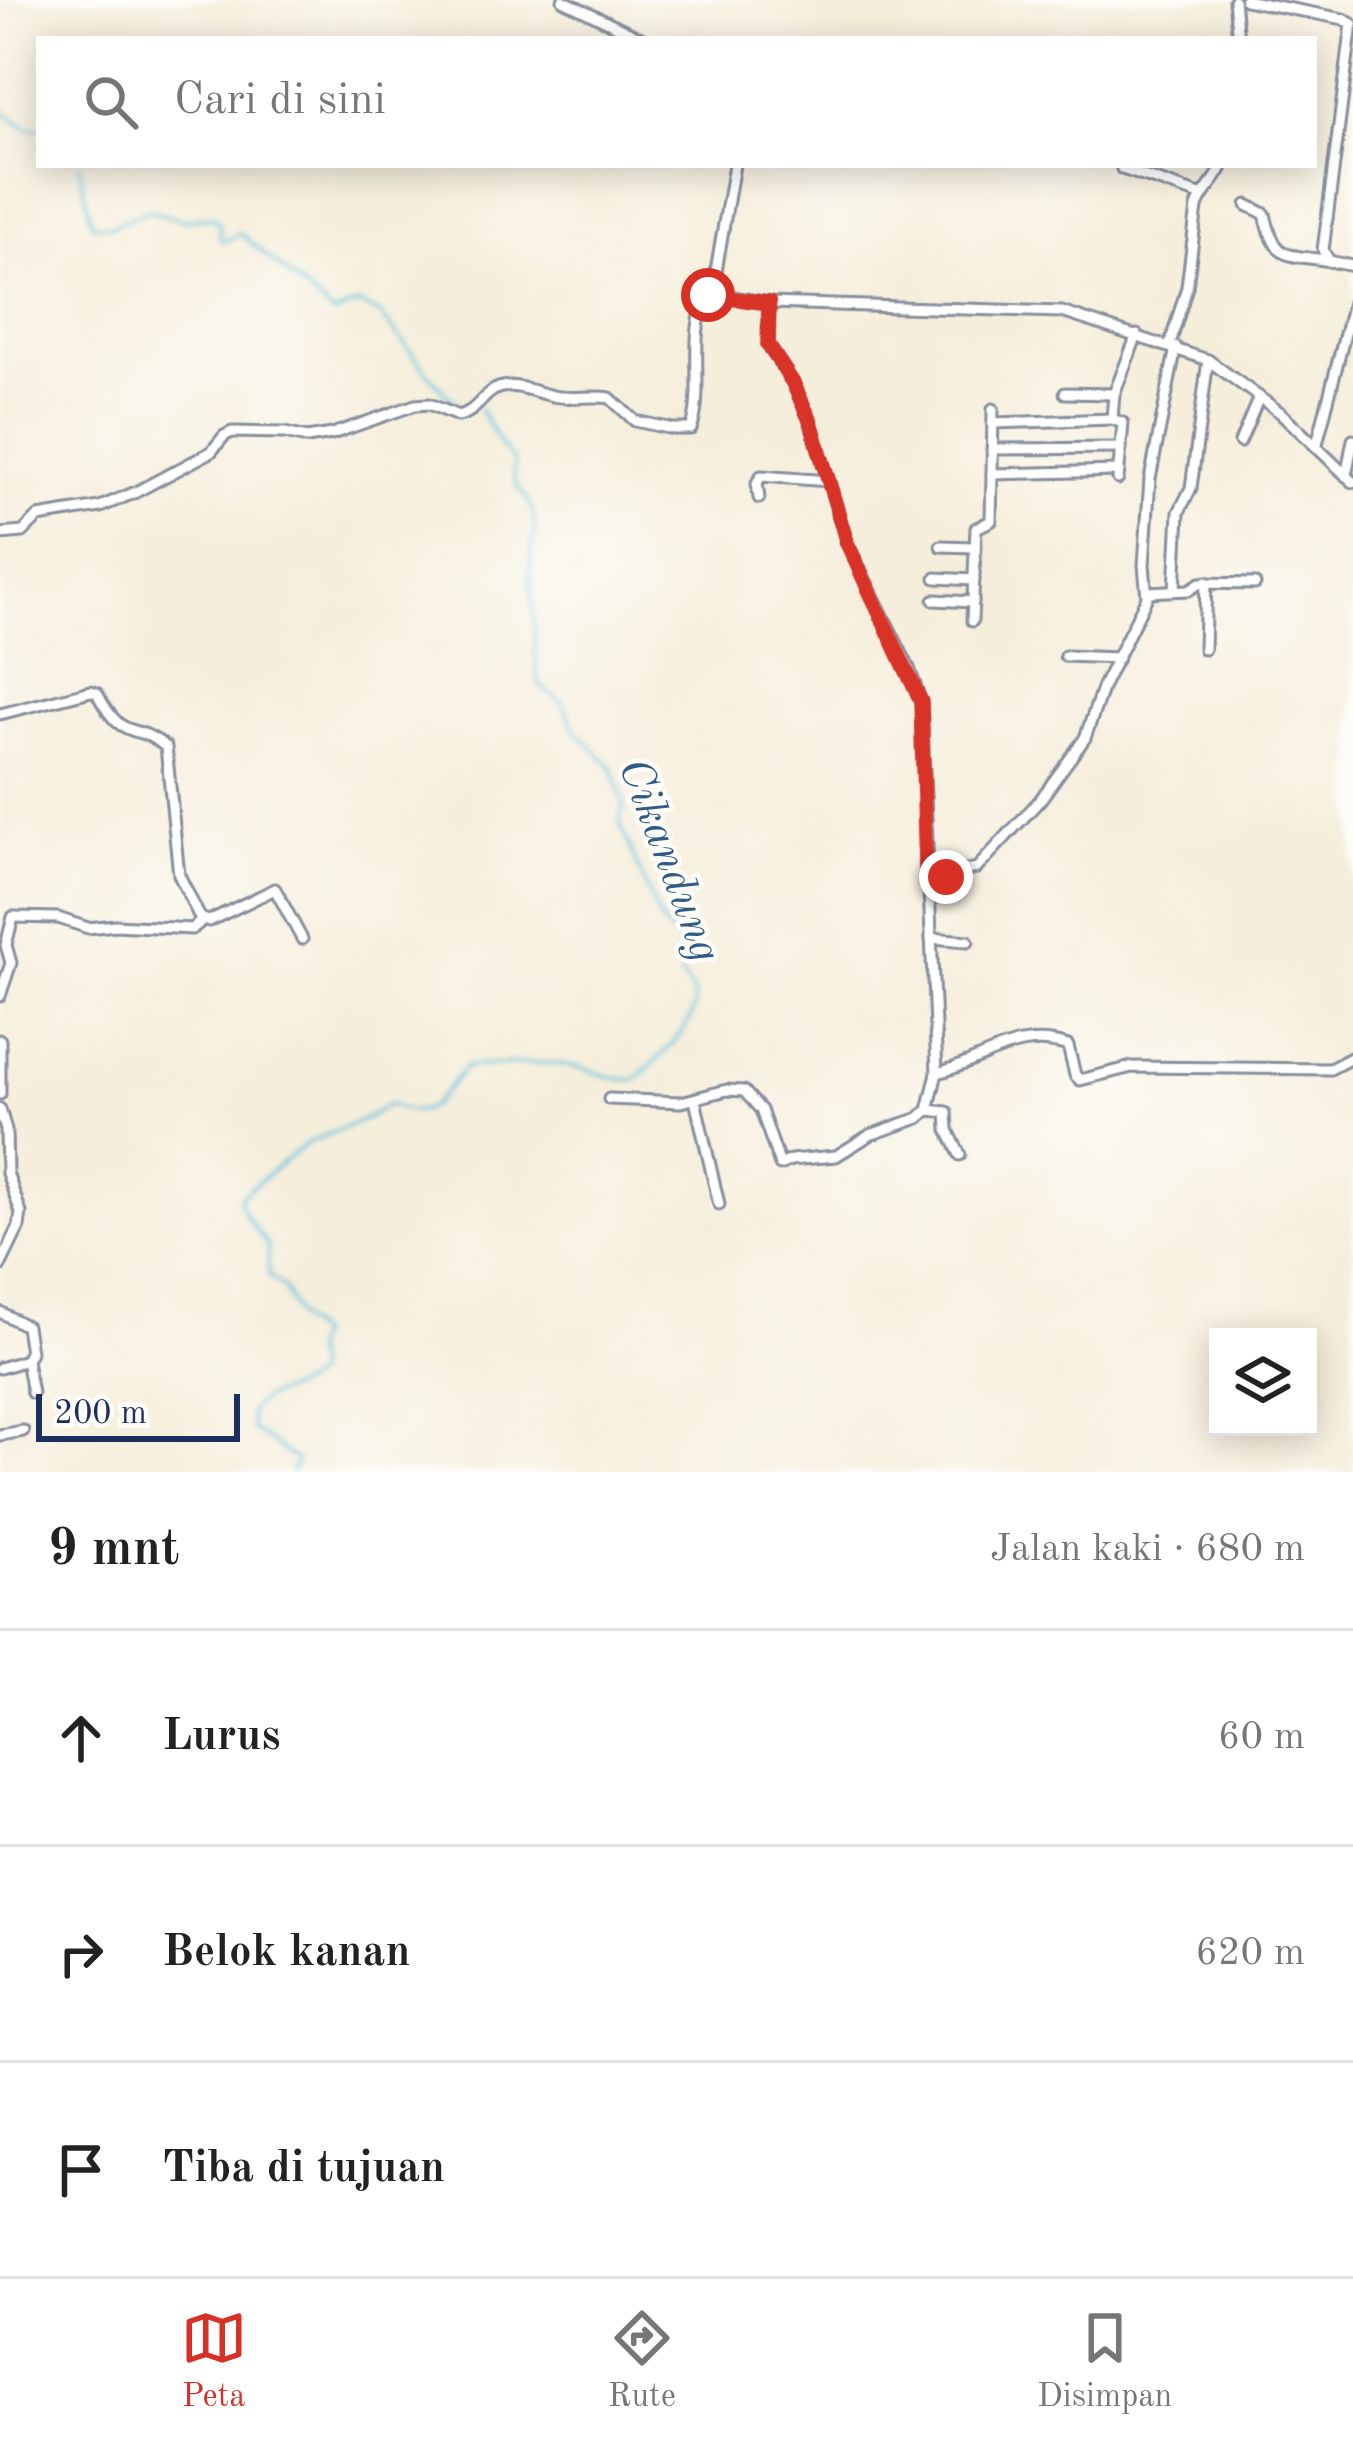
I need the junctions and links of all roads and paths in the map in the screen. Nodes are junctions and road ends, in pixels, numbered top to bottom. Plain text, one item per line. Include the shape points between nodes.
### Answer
1 (563, 0) edge
2 (1234, 0) edge
3 (1245, 0) edge
4 (1353, 24) edge
5 (637, 36) edge
6 (1238, 36) edge
7 (734, 168) edge
8 (1222, 168) edge
9 (1122, 169) dead end
10 (1201, 195) junction
11 (1247, 206) dead end
12 (1329, 261) junction
13 (1353, 266) edge
14 (715, 290) junction
15 (1353, 302) edge
16 (769, 303) junction
17 (1137, 335) junction
18 (1172, 345) junction
19 (1208, 360) junction
20 (1065, 393) dead end
21 (1114, 394) junction
22 (1259, 397) junction
23 (993, 409) dead end
24 (1112, 419) junction
25 (993, 423) junction
26 (1353, 440) edge
27 (1240, 442) dead end
28 (1317, 444) junction
29 (1121, 448) junction
30 (992, 449) junction
31 (1155, 458) junction
32 (1171, 463) dead end
33 (992, 474) junction
34 (1350, 479) edge
35 (829, 481) junction
36 (759, 498) dead end
37 (0, 534) edge
38 (941, 546) dead end
39 (975, 547) junction
40 (937, 578) dead end
41 (974, 580) junction
42 (1206, 582) junction
43 (1255, 584) dead end
44 (1175, 590) junction
45 (1147, 592) junction
46 (934, 600) dead end
47 (973, 602) junction
48 (972, 621) dead end
49 (1204, 649) dead end
50 (1065, 656) dead end
51 (1118, 658) junction
52 (0, 714) edge
53 (926, 878) junction
54 (203, 920) junction
55 (931, 938) junction
56 (302, 939) dead end
57 (968, 941) dead end
58 (0, 996) edge
59 (0, 1040) edge
60 (1353, 1057) edge
61 (937, 1072) junction
62 (0, 1094) edge
63 (609, 1099) dead end
64 (695, 1100) junction
65 (0, 1109) edge
66 (928, 1110) junction
67 (960, 1155) dead end
68 (719, 1204) dead end
69 (0, 1266) edge
70 (0, 1312) edge
71 (26, 1360) junction
72 (0, 1368) edge
73 (32, 1393) dead end
74 (23, 1431) dead end
75 (0, 1436) edge

1 - 5 street
2 - 6 street
3 - 4 street
4 - 12 street via 1324,246
7 - 14 street
8 - 10 street
9 - 10 street
10 - 18 street
11 - 12 street via 1265,214 1280,251
12 - 13 street
14 - 16 street
14 - 37 street via 699,324 691,429 634,421 603,396 558,398 503,387 458,416 415,404 307,438 232,432 136,492
15 - 28 street
16 - 17 street via 1062,312
16 - 35 street via 768,345 805,410
17 - 18 street
17 - 21 street
18 - 19 street
18 - 31 street
19 - 22 street
19 - 44 street via 1190,488 1179,512
20 - 21 street
21 - 24 street
22 - 27 street
22 - 28 street
23 - 25 street
24 - 25 street
24 - 29 street via 1123,423
25 - 30 street
26 - 34 street
28 - 34 street
29 - 30 street
29 - 33 street via 1119,475
30 - 33 street
31 - 32 street
31 - 45 street
33 - 39 street via 991,521 976,528
35 - 36 street via 761,476
35 - 53 street via 847,543 921,702
38 - 39 street
39 - 41 street
40 - 41 street
41 - 47 street
42 - 43 street
42 - 44 street
42 - 49 street
44 - 45 street
45 - 51 street
46 - 47 street
47 - 48 street
50 - 51 street
51 - 53 street via 1085,738 1030,812 977,868
52 - 54 street via 92,691 119,727 164,744 179,875
53 - 55 street
54 - 56 street via 275,889
54 - 58 street via 192,928 88,928 13,916
55 - 57 street
55 - 61 street
59 - 62 street
60 - 61 street via 1330,1069 1144,1067 1080,1080 1068,1046 1008,1043
61 - 66 street
63 - 64 street
64 - 66 street via 734,1089 748,1094 780,1166 836,1156
64 - 68 street
65 - 69 street via 21,1213
66 - 67 street via 947,1112
70 - 71 street via 26,1326
71 - 72 street
71 - 73 street
74 - 75 street

